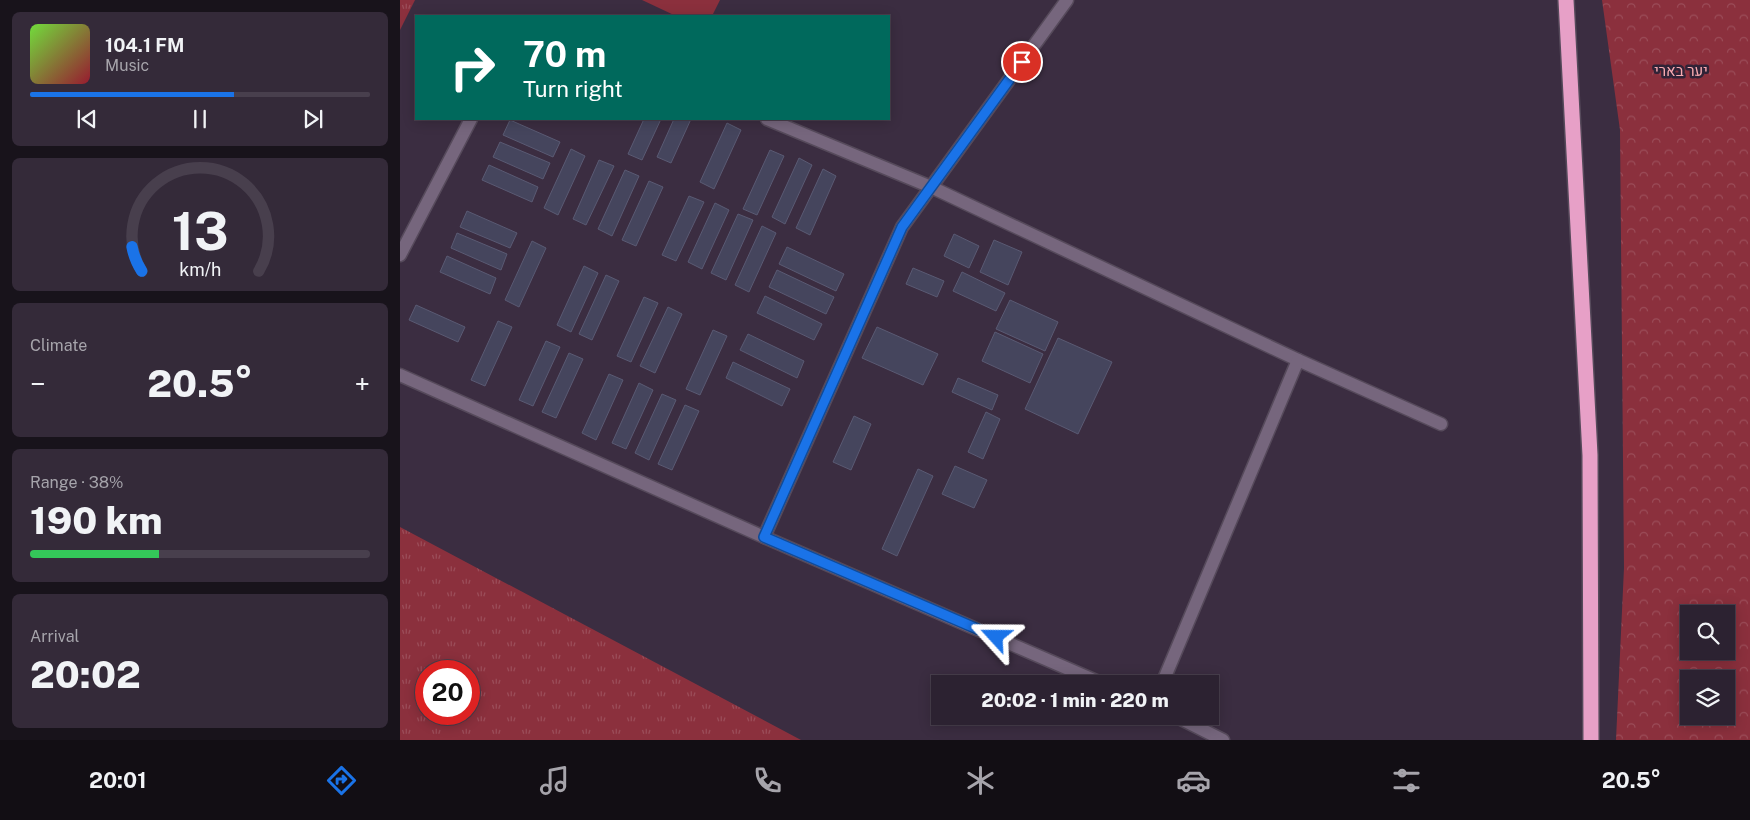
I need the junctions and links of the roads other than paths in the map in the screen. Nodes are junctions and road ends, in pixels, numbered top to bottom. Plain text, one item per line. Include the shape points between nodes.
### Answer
1 (1067, 0) edge
2 (1566, 0) edge
3 (471, 120) edge
4 (769, 120) edge
5 (931, 187) junction
6 (400, 255) edge
7 (1298, 360) junction
8 (400, 375) edge
9 (1440, 424) dead end
10 (764, 537) junction
11 (1082, 675) edge
12 (1166, 675) edge
13 (1193, 725) edge
14 (1223, 740) edge
15 (1591, 740) edge

1 - 5 lane
2 - 15 highway via 1590,455
3 - 6 lane
4 - 5 lane
5 - 7 lane
5 - 10 lane via 902,227
7 - 9 lane
7 - 12 lane
8 - 10 lane
10 - 11 lane
13 - 14 lane

